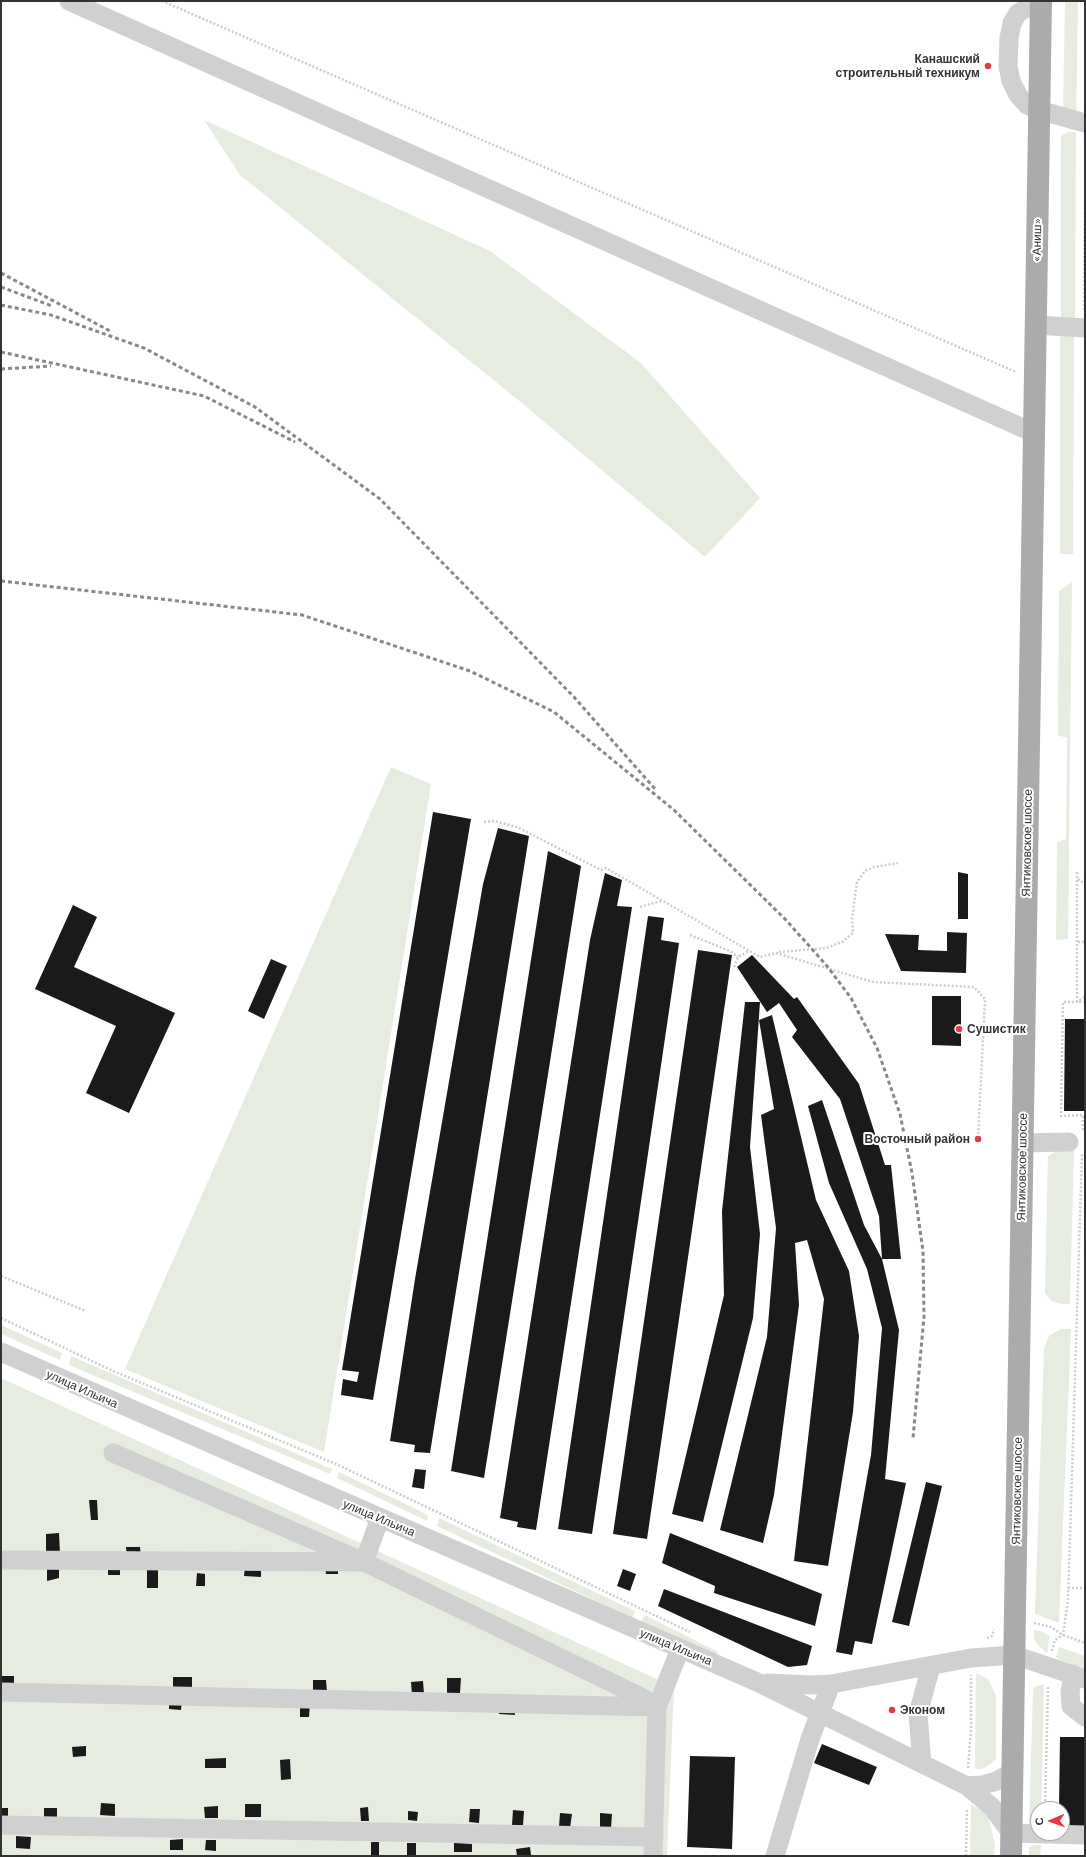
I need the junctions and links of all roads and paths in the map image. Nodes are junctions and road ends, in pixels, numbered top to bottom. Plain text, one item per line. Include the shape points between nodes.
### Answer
1 (69, 1) edge
2 (162, 1) edge
3 (1040, 4) edge
4 (1039, 110) junction
5 (1085, 123) edge
6 (1085, 199) edge
7 (1084, 314) edge
8 (1036, 325) junction
9 (1085, 328) edge
10 (1035, 380) junction
11 (1034, 433) junction
12 (1033, 478) joint
13 (484, 822) dead end
14 (898, 863) dead end
15 (1077, 872) dead end
16 (1078, 879) junction
17 (1085, 884) edge
18 (662, 900) junction
19 (640, 907) dead end
20 (690, 935) dead end
21 (1078, 942) junction
22 (1085, 942) edge
23 (750, 951) junction
24 (776, 953) junction
25 (738, 956) junction
26 (734, 967) dead end
27 (1085, 997) edge
28 (1077, 1002) junction
29 (1085, 1002) edge
30 (1084, 1115) edge
31 (978, 1139) dead end
32 (1078, 1140) junction
33 (1022, 1143) junction
34 (1, 1276) edge
35 (86, 1311) dead end
36 (1, 1318) edge
37 (1, 1352) edge
38 (112, 1454) dead end
39 (380, 1518) junction
40 (1, 1560) edge
41 (364, 1562) junction
42 (1068, 1588) junction
43 (1085, 1588) edge
44 (1034, 1623) dead end
45 (692, 1633) dead end
46 (1063, 1635) junction
47 (1085, 1644) edge
48 (680, 1649) junction
49 (1014, 1655) junction
50 (971, 1658) junction
51 (931, 1666) junction
52 (1049, 1666) junction
53 (1079, 1676) edge
54 (757, 1682) junction
55 (831, 1684) junction
56 (1, 1692) edge
57 (657, 1707) junction
58 (821, 1714) junction
59 (1085, 1717) edge
60 (922, 1764) junction
61 (1012, 1772) junction
62 (967, 1786) junction
63 (1045, 1801) edge
64 (1, 1825) edge
65 (1011, 1832) junction
66 (1085, 1835) edge
67 (654, 1837) junction
68 (654, 1856) edge
69 (775, 1856) edge
70 (966, 1856) edge
71 (1011, 1856) edge

1 - 11 street
2 - 10 path
3 - 4 main road, «Аниш»
3 - 4 street via 1018,13 1012,23 1008,66 1011,81 1018,95 1028,105
4 - 5 street
4 - 8 main road, «Аниш»
6 - 7 path
8 - 9 street
8 - 10 main road, «Аниш»
10 - 11 main road, «Аниш»
11 - 12 main road, «Аниш»
12 - 33 main road, Янтиковское шоссе
13 - 18 path via 494,821 517,827 601,870 606,868
14 - 24 path via 865,871 857,882 852,918 853,933 842,942 826,948
15 - 16 path
16 - 17 path
16 - 21 path
18 - 19 path
18 - 23 path
20 - 25 path
21 - 22 path
21 - 28 path
23 - 24 path via 760,957
23 - 25 path
24 - 31 path via 873,982 974,987 985,999
25 - 26 path
27 - 28 path
28 - 29 path
28 - 30 path via 1063,1002 1061,1116
30 - 32 path
32 - 33 street
32 - 42 path
33 - 49 main road, Янтиковское шоссе
34 - 35 path
36 - 45 path via 113,1370 336,1464
37 - 39 street, улица Ильича
38 - 41 street
39 - 41 street
39 - 48 street, улица Ильича
40 - 41 street
41 - 57 street
42 - 43 path
42 - 46 path
44 - 46 path via 1051,1627
46 - 47 path
46 - 52 path via 1055,1640
48 - 54 street, улица Ильича
48 - 57 street
49 - 50 street, улица Ильича
49 - 52 street
49 - 61 main road, Янтиковское шоссе
50 - 51 street, улица Ильича
50 - 62 path via 971,1731
51 - 55 street, улица Ильича
51 - 60 street via 918,1714
52 - 53 street
52 - 63 path
53 - 59 street via 1070,1692 1071,1706
54 - 55 street, улица Ильича via 784,1685
54 - 58 street, улица Ильича
55 - 58 street
56 - 57 street
57 - 67 street
58 - 60 street, улица Ильича
58 - 69 street via 810,1739
60 - 62 street, улица Ильича
61 - 62 street via 997,1781
61 - 65 main road, Янтиковское шоссе
62 - 65 street, улица Ильича via 992,1807
62 - 70 path
64 - 67 street
65 - 66 street
65 - 71 main road, Янтиковское шоссе
67 - 68 street

